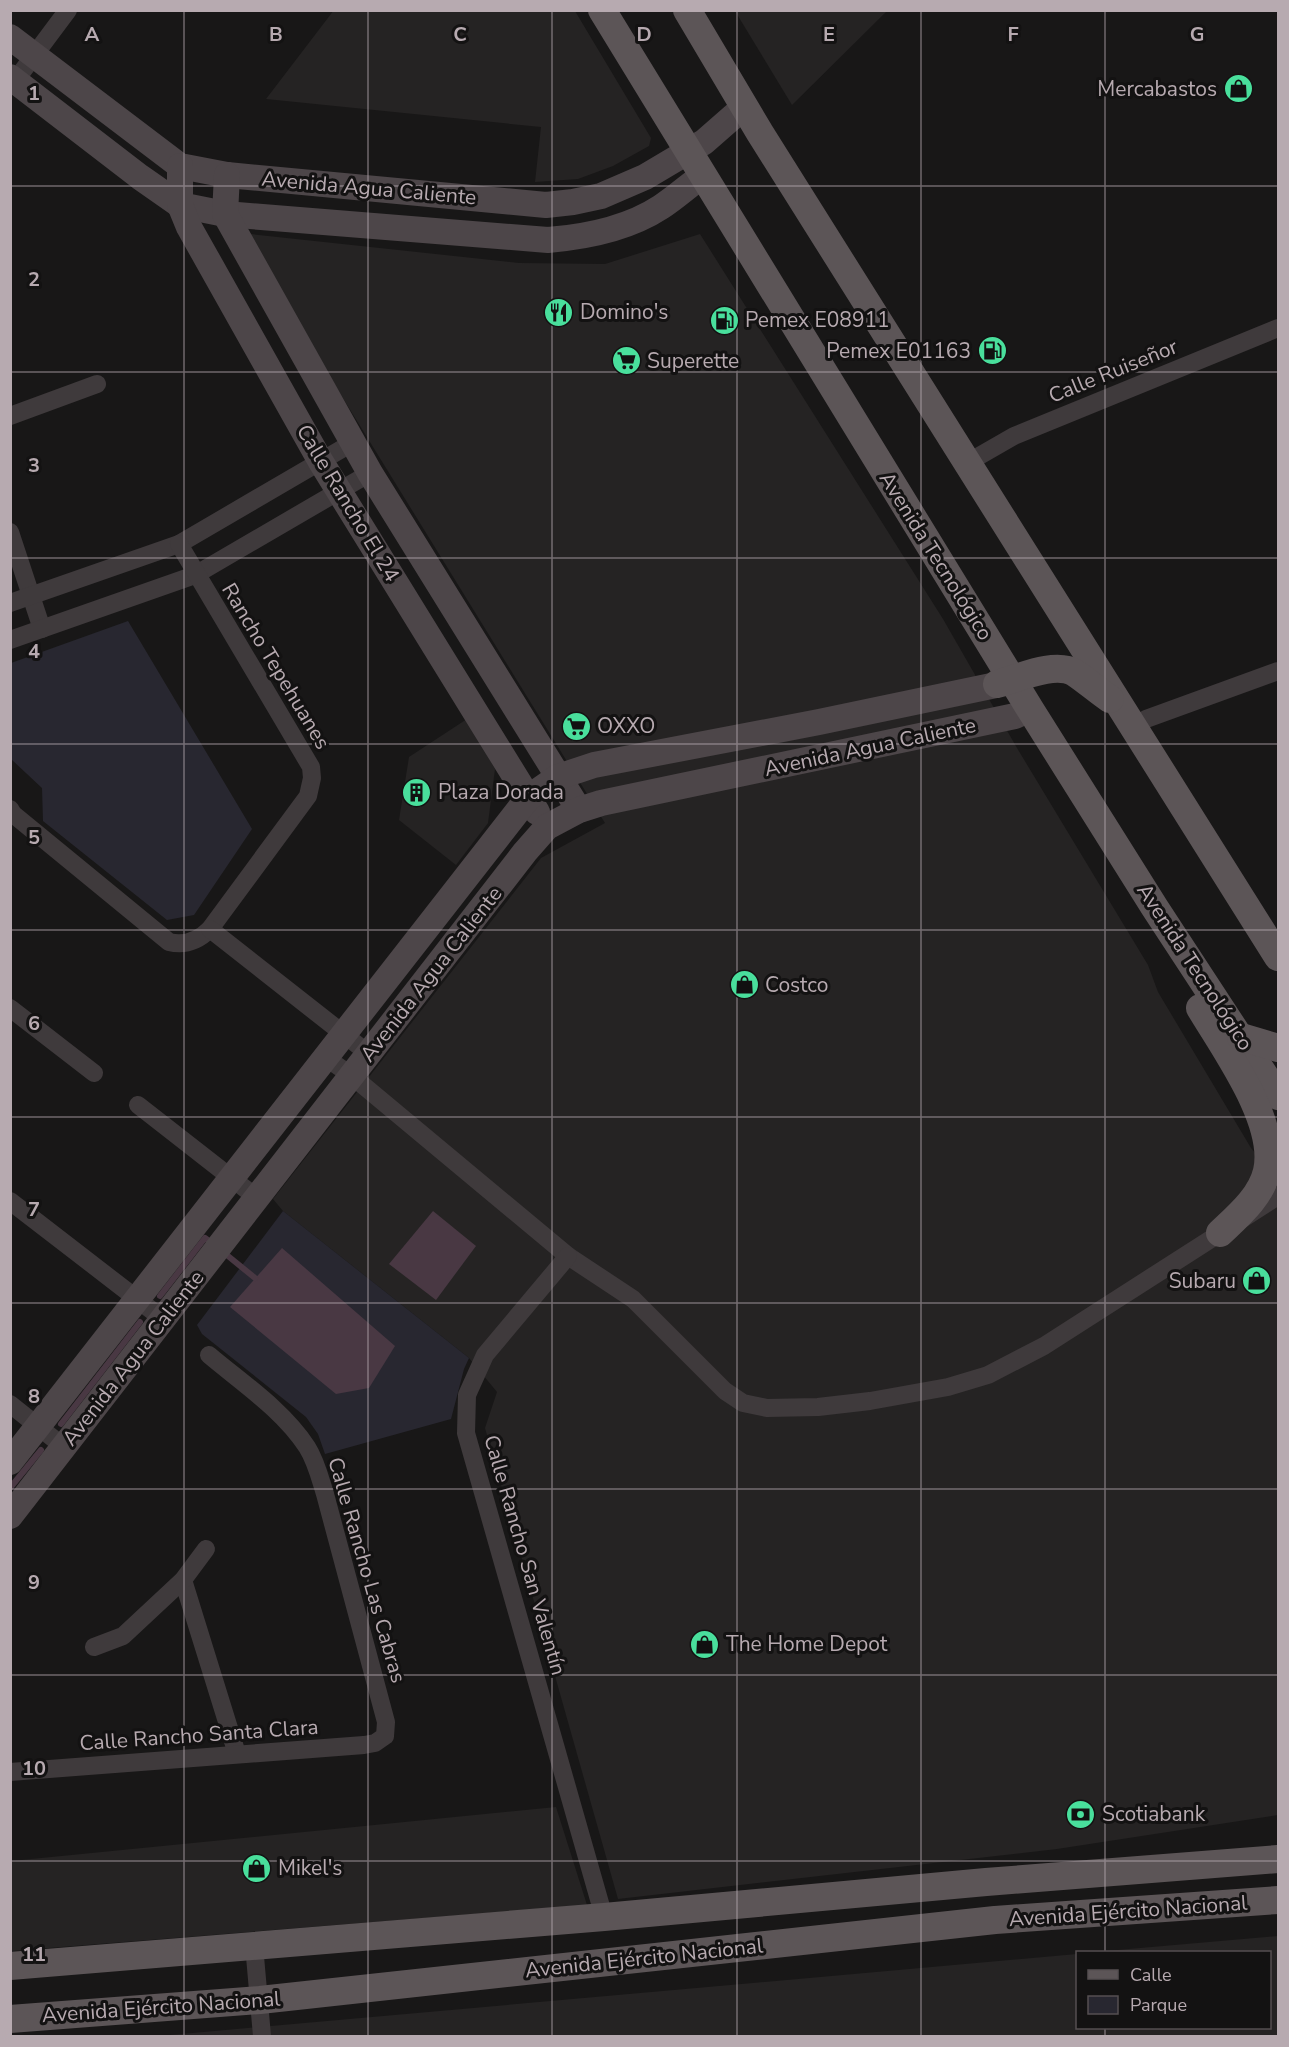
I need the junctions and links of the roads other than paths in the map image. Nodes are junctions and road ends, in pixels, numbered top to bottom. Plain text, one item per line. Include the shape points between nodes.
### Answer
1 (68, 10) edge
2 (602, 10) edge
3 (687, 10) edge
4 (10, 37) edge
5 (34, 55) junction
6 (13, 79) edge
7 (744, 107) junction
8 (695, 164) junction
9 (180, 166) junction
10 (226, 175) junction
11 (180, 205) junction
12 (225, 214) junction
13 (1278, 328) edge
14 (98, 384) dead end
15 (10, 416) edge
16 (352, 443) junction
17 (321, 462) junction
18 (967, 463) junction
19 (370, 473) junction
20 (340, 491) junction
21 (10, 532) edge
22 (179, 544) junction
23 (195, 575) junction
24 (32, 596) junction
25 (10, 603) edge
26 (42, 629) junction
27 (10, 640) edge
28 (1278, 670) edge
29 (1005, 682) junction
30 (1030, 709) junction
31 (1128, 717) junction
32 (773, 731) junction
33 (781, 766) junction
34 (558, 777) junction
35 (528, 798) junction
36 (10, 809) edge
37 (579, 810) junction
38 (547, 827) junction
39 (1155, 908) junction
40 (210, 929) junction
41 (1278, 957) edge
42 (10, 1008) edge
43 (344, 1033) junction
44 (1241, 1037) junction
45 (1278, 1048) edge
46 (369, 1053) junction
47 (325, 1057) junction
48 (94, 1073) dead end
49 (352, 1076) junction
50 (1278, 1096) edge
51 (138, 1105) dead end
52 (231, 1178) junction
53 (1278, 1196) edge
54 (257, 1198) junction
55 (10, 1201) edge
56 (1220, 1233) junction
57 (568, 1256) junction
58 (137, 1299) junction
59 (164, 1319) junction
60 (209, 1355) dead end
61 (10, 1404) edge
62 (38, 1426) junction
63 (64, 1448) junction
64 (10, 1462) edge
65 (10, 1516) edge
66 (206, 1549) dead end
67 (183, 1580) junction
68 (94, 1647) dead end
69 (387, 1733) joint
70 (237, 1754) junction
71 (10, 1773) edge
72 (1278, 1859) edge
73 (1277, 1902) edge
74 (604, 1917) junction
75 (254, 1945) junction
76 (10, 1966) edge
77 (260, 2000) junction
78 (10, 2019) edge
79 (262, 2037) edge

1 - 5 street
2 - 8 main road, Avenida Tecnológico
3 - 7 main road
4 - 5 street, Avenida Agua Caliente
5 - 6 street
5 - 9 street, Avenida Agua Caliente
6 - 11 street, Avenida Agua Caliente
7 - 8 street, Avenida Agua Caliente via 704,142
7 - 18 main road
8 - 10 street, Avenida Agua Caliente via 645,177 601,196 546,205
8 - 12 street, Avenida Agua Caliente via 659,208 582,237 548,240
8 - 29 main road, Avenida Tecnológico
9 - 10 street, Avenida Agua Caliente
9 - 11 street, Calle Rancho El 24
10 - 12 street
11 - 12 street, Avenida Agua Caliente
11 - 17 street, Calle Rancho El 24
12 - 16 street, Calle Rancho El 24
13 - 18 street, Calle Ruiseñor via 1014,436
14 - 15 street
16 - 17 street
16 - 19 street, Calle Rancho El 24
17 - 20 street, Calle Rancho El 24
17 - 22 street
18 - 31 main road
19 - 20 street
19 - 34 street, Calle Rancho El 24
20 - 23 street
20 - 35 street, Calle Rancho El 24
21 - 24 street
22 - 23 street, Rancho Tepehuanes
22 - 24 street
23 - 26 street
23 - 40 street, Rancho Tepehuanes via 311,767 312,778 308,796
24 - 25 street
24 - 26 street
26 - 27 street
28 - 31 street via 1146,719
29 - 30 main road, Avenida Tecnológico
29 - 31 main road via 1056,667 1073,672
29 - 32 street, Avenida Agua Caliente
30 - 33 street, Avenida Agua Caliente via 1015,716
30 - 39 main road, Avenida Tecnológico
31 - 41 main road
32 - 33 street
32 - 34 street, Avenida Agua Caliente via 594,765
33 - 37 street, Avenida Agua Caliente
34 - 35 street, Avenida Agua Caliente
34 - 37 street, Calle Rancho El 24
35 - 38 street, Calle Rancho El 24
35 - 43 street, Avenida Agua Caliente
36 - 40 street via 169,942 187,943
37 - 38 street, Avenida Agua Caliente
38 - 46 street, Avenida Agua Caliente
39 - 44 main road, Avenida Tecnológico
39 - 56 main road via 1200,1007 1262,1118 1268,1144 1267,1171 1259,1190
40 - 43 street
42 - 48 street
43 - 46 street
43 - 47 street, Avenida Agua Caliente
44 - 45 main road
44 - 50 main road, Avenida Tecnológico
46 - 49 street, Avenida Agua Caliente
47 - 49 street
47 - 52 street, Avenida Agua Caliente
49 - 54 street, Avenida Agua Caliente
49 - 57 street
51 - 52 street
52 - 54 street
52 - 58 street, Avenida Agua Caliente
53 - 56 street
54 - 59 street, Avenida Agua Caliente
55 - 58 street
56 - 57 street via 1044,1346 988,1375 948,1387 818,1407 743,1403 725,1391 633,1299
57 - 74 street, Calle Rancho San Valentín via 485,1355 467,1395 466,1433
58 - 59 street
58 - 62 street, Avenida Agua Caliente
59 - 63 street, Avenida Agua Caliente
60 - 69 street, Calle Rancho Las Cabras via 279,1414 308,1448 325,1494
61 - 62 street
62 - 63 street
62 - 64 street, Avenida Agua Caliente
63 - 65 street, Avenida Agua Caliente
66 - 67 street
67 - 68 street via 123,1636
67 - 70 street
69 - 70 street, Calle Rancho Santa Clara via 382,1739 364,1745
70 - 71 street, Calle Rancho Santa Clara
72 - 74 main road, Avenida Ejército Nacional
73 - 77 main road, Avenida Ejército Nacional via 995,1920
74 - 75 main road, Avenida Ejército Nacional
75 - 76 main road, Avenida Ejército Nacional
75 - 77 street
77 - 78 main road, Avenida Ejército Nacional
77 - 79 street

